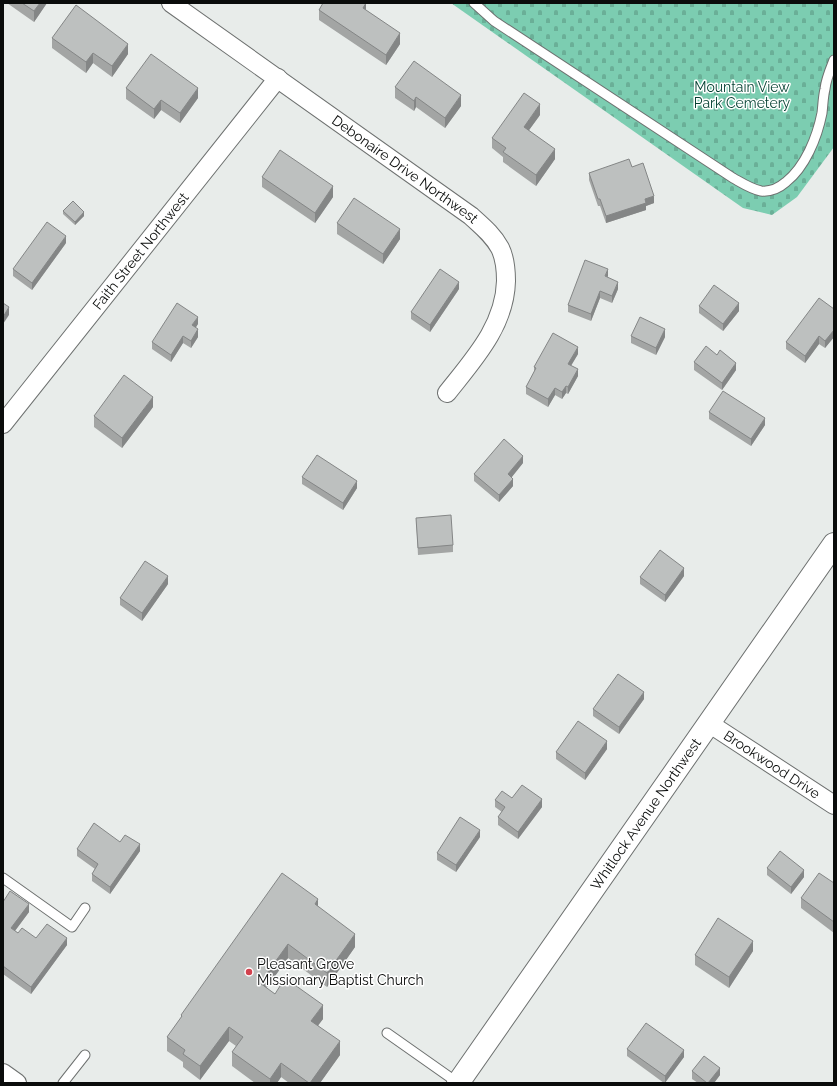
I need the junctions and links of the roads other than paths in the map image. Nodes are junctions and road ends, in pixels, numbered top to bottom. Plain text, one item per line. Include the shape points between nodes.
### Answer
1 (171, 3) edge
2 (474, 3) edge
3 (834, 60) edge
4 (278, 78) junction
5 (447, 394) dead end
6 (3, 424) edge
7 (834, 544) edge
8 (710, 724) junction
9 (834, 805) edge
10 (3, 878) edge
11 (85, 908) dead end
12 (387, 1032) dead end
13 (85, 1055) dead end
14 (3, 1073) edge
15 (17, 1083) edge
16 (63, 1083) edge
17 (458, 1083) edge

1 - 4 street, Debonaire Drive Northwest
2 - 3 lane via 494,21 733,178 761,191 771,191 782,185 793,177 802,165 810,150 821,116 826,81
4 - 5 street, Debonaire Drive Northwest via 471,216 488,231 500,249 506,269 506,293 499,316 488,339
4 - 6 street, Faith Street Northwest
7 - 8 highway, Whitlock Avenue Northwest
8 - 9 street, Brookwood Drive
8 - 17 highway, Whitlock Avenue Northwest
10 - 11 lane via 72,927
12 - 17 lane
13 - 16 lane
14 - 15 street

